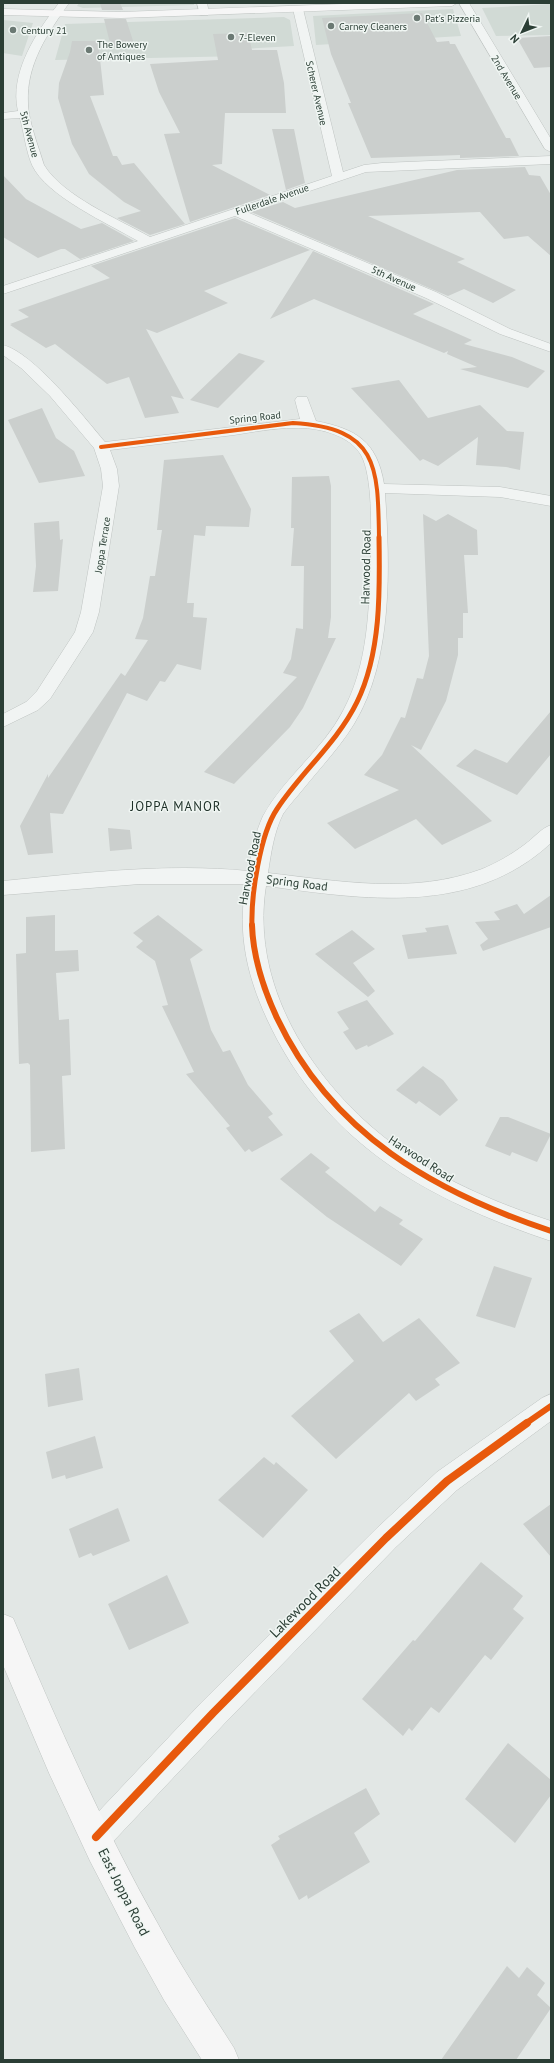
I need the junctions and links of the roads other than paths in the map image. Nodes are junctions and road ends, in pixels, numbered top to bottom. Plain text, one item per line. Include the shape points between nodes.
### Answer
1 (64, 3) edge
2 (452, 3) edge
3 (464, 3) edge
4 (338, 5) edge
5 (203, 8) edge
6 (298, 9) junction
7 (3, 12) edge
8 (56, 15) junction
9 (24, 114) junction
10 (3, 116) edge
11 (551, 149) edge
12 (551, 160) edge
13 (338, 177) junction
14 (235, 212) junction
15 (148, 241) junction
16 (3, 290) edge
17 (551, 348) edge
18 (3, 349) edge
19 (302, 400) dead end
20 (309, 424) junction
21 (101, 447) junction
22 (377, 488) junction
23 (551, 501) edge
24 (3, 721) edge
25 (551, 832) edge
26 (257, 878) junction
27 (3, 888) edge
28 (551, 1231) edge
29 (551, 1406) edge
30 (3, 1628) edge
31 (96, 1837) junction
32 (222, 2060) edge

1 - 8 street, 5th Avenue
2 - 4 main road
3 - 11 street, 2nd Avenue
4 - 6 main road
5 - 6 main road
5 - 8 main road
6 - 13 street, Scherer Avenue
7 - 8 main road
8 - 9 street, 5th Avenue via 47,25 29,61 21,93
9 - 10 street
9 - 15 street, 5th Avenue via 38,165 45,176 70,197
12 - 13 street, Fullerdale Avenue via 382,167 364,169
13 - 14 street, Fullerdale Avenue
14 - 15 street, Fullerdale Avenue
14 - 17 street, 5th Avenue via 355,261 496,327
15 - 16 street, Fullerdale Avenue
18 - 21 street, Joppa Terrace via 18,367 55,393
19 - 20 street
20 - 21 street, Spring Road via 268,424
20 - 22 street, Spring Road via 336,431 359,445 368,454 373,465
21 - 24 street, Joppa Terrace via 109,469 111,486 90,612 84,632 44,695 32,706
22 - 23 street via 500,492
22 - 26 street, Harwood Road via 377,599 374,642 364,685 342,730 271,819
25 - 26 street, Spring Road via 537,847 509,866 474,881 450,885 418,890 371,891
26 - 27 street, Spring Road via 140,876
26 - 28 street, Harwood Road via 252,902 253,941 272,1009 311,1077 333,1104 392,1156 422,1176 459,1197
29 - 31 street, Lakewood Road via 447,1481 386,1538 213,1713
30 - 31 main road, East Joppa Road via 34,1707
31 - 32 main road, East Joppa Road via 170,1979

